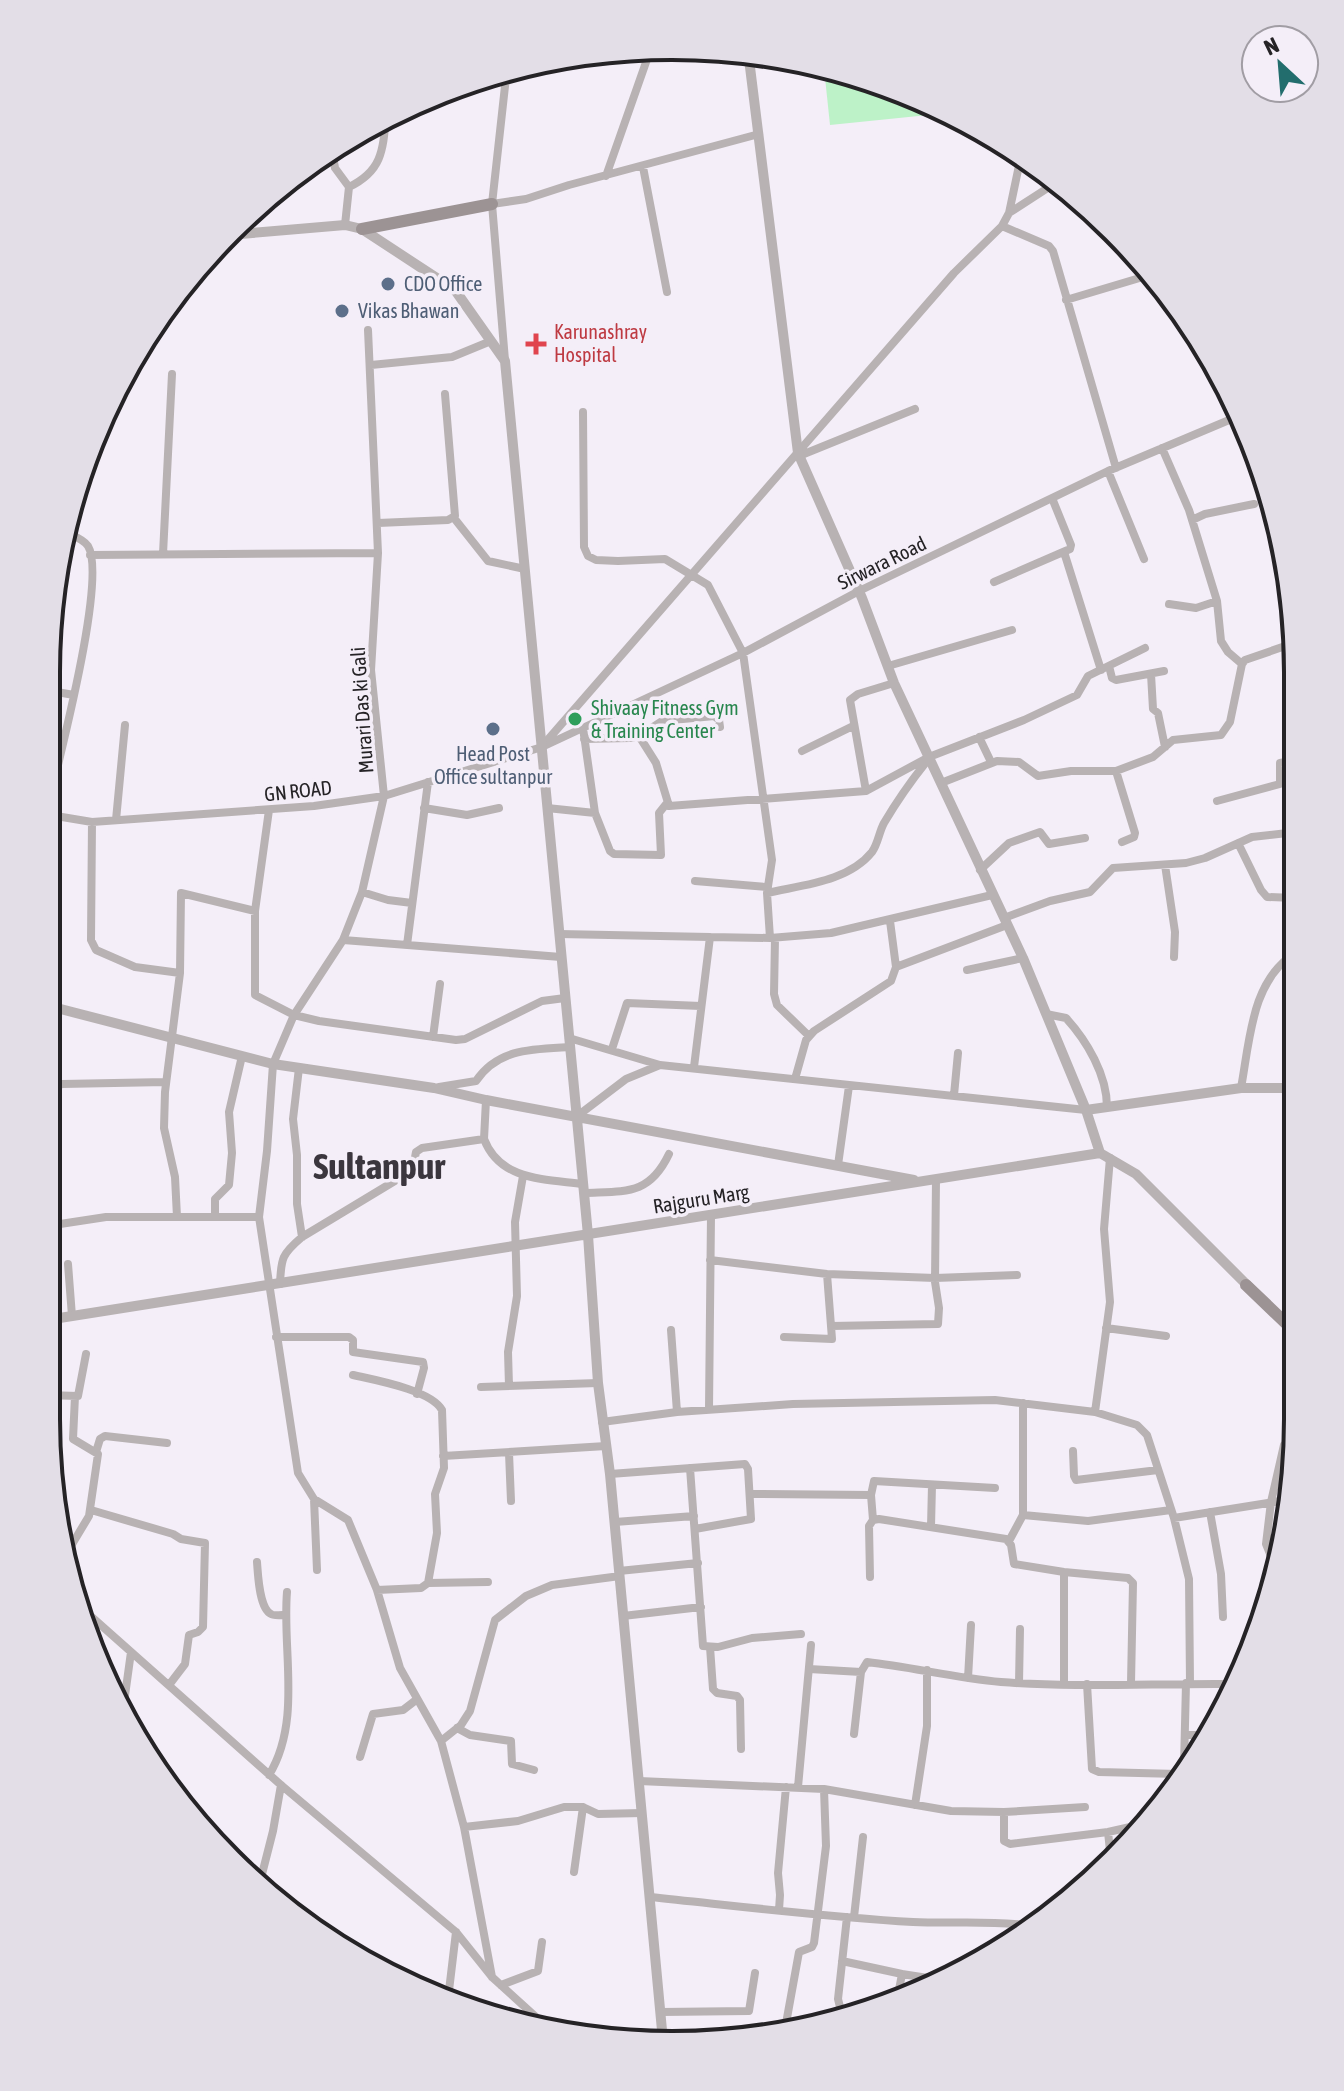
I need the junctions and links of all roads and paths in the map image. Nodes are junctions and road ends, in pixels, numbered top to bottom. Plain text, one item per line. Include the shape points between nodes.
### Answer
1 (647, 61) edge
2 (750, 65) edge
3 (505, 83) edge
4 (383, 133) edge
5 (759, 134) junction
6 (334, 162) edge
7 (643, 167) junction
8 (1019, 168) edge
9 (606, 176) junction
10 (349, 187) junction
11 (1048, 188) edge
12 (492, 204) junction
13 (1009, 213) junction
14 (345, 225) junction
15 (1002, 226) junction
16 (362, 229) junction
17 (245, 234) edge
18 (1140, 278) edge
19 (667, 292) dead end
20 (1066, 300) junction
21 (368, 330) dead end
22 (491, 341) junction
23 (505, 361) junction
24 (371, 365) junction
25 (172, 374) dead end
26 (445, 394) dead end
27 (915, 409) dead end
28 (583, 412) dead end
29 (1229, 420) edge
30 (1162, 448) junction
31 (799, 455) junction
32 (1112, 469) junction
33 (1052, 498) junction
34 (1254, 504) dead end
35 (454, 518) junction
36 (1192, 520) junction
37 (378, 523) junction
38 (76, 537) edge
39 (1064, 552) junction
40 (378, 553) junction
41 (163, 554) junction
42 (90, 555) junction
43 (1144, 559) dead end
44 (525, 569) junction
45 (692, 577) junction
46 (994, 582) dead end
47 (859, 591) junction
48 (1217, 601) junction
49 (1169, 604) dead end
50 (1012, 630) dead end
51 (1283, 646) edge
52 (1145, 648) dead end
53 (743, 653) junction
54 (1242, 664) junction
55 (888, 666) junction
56 (1105, 668) junction
57 (1164, 671) dead end
58 (1151, 674) junction
59 (894, 683) junction
60 (60, 693) edge
61 (74, 695) junction
62 (125, 725) dead end
63 (853, 726) junction
64 (720, 727) dead end
65 (583, 728) junction
66 (639, 736) junction
67 (979, 737) junction
68 (584, 739) junction
69 (542, 747) junction
70 (1165, 747) junction
71 (802, 751) dead end
72 (60, 755) edge
73 (929, 757) junction
74 (991, 762) junction
75 (1284, 762) edge
76 (1116, 771) junction
77 (428, 782) junction
78 (941, 783) junction
79 (866, 791) junction
80 (384, 796) junction
81 (763, 800) junction
82 (1217, 801) dead end
83 (667, 803) junction
84 (424, 808) junction
85 (499, 808) dead end
86 (547, 808) junction
87 (269, 810) junction
88 (595, 813) junction
89 (60, 817) edge
90 (116, 820) junction
91 (92, 822) junction
92 (1284, 833) edge
93 (1085, 838) dead end
94 (1122, 842) dead end
95 (1238, 843) junction
96 (1165, 865) junction
97 (980, 870) junction
98 (695, 881) dead end
99 (767, 890) junction
100 (362, 892) junction
101 (992, 895) junction
102 (1284, 898) edge
103 (412, 903) junction
104 (255, 911) junction
105 (890, 921) junction
106 (1006, 922) junction
107 (559, 934) junction
108 (710, 937) junction
109 (773, 938) junction
110 (343, 940) junction
111 (407, 945) junction
112 (561, 957) junction
113 (1174, 957) dead end
114 (1023, 958) junction
115 (1284, 962) edge
116 (896, 967) junction
117 (967, 970) dead end
118 (180, 973) junction
119 (440, 984) dead end
120 (565, 998) junction
121 (701, 1006) junction
122 (60, 1009) edge
123 (1046, 1014) junction
124 (294, 1015) junction
125 (809, 1036) junction
126 (433, 1037) junction
127 (173, 1040) junction
128 (569, 1042) junction
129 (612, 1049) junction
130 (958, 1053) dead end
131 (242, 1056) junction
132 (273, 1064) junction
133 (660, 1065) junction
134 (694, 1067) junction
135 (299, 1068) junction
136 (795, 1079) junction
137 (166, 1082) junction
138 (60, 1085) edge
139 (849, 1086) junction
140 (434, 1088) junction
141 (1241, 1088) junction
142 (1284, 1088) edge
143 (954, 1095) junction
144 (486, 1100) junction
145 (1107, 1107) junction
146 (1086, 1110) junction
147 (576, 1117) junction
148 (484, 1139) junction
149 (669, 1154) dead end
150 (1105, 1156) junction
151 (838, 1165) junction
152 (523, 1176) junction
153 (936, 1179) junction
154 (924, 1181) junction
155 (583, 1188) junction
156 (711, 1215) junction
157 (177, 1217) junction
158 (215, 1217) junction
159 (259, 1217) junction
160 (60, 1223) edge
161 (588, 1235) junction
162 (302, 1237) junction
163 (516, 1246) junction
164 (710, 1260) junction
165 (68, 1264) dead end
166 (827, 1274) junction
167 (1017, 1275) dead end
168 (935, 1278) junction
169 (280, 1284) junction
170 (268, 1285) junction
171 (1246, 1285) joint
172 (72, 1316) junction
173 (60, 1318) edge
174 (1284, 1322) edge
175 (831, 1326) junction
176 (1106, 1328) junction
177 (671, 1330) dead end
178 (1166, 1336) dead end
179 (276, 1337) junction
180 (784, 1337) dead end
181 (86, 1354) dead end
182 (353, 1375) dead end
183 (598, 1383) junction
184 (509, 1386) junction
185 (481, 1387) dead end
186 (417, 1394) junction
187 (60, 1395) edge
188 (75, 1396) junction
189 (1023, 1403) junction
190 (709, 1409) junction
191 (677, 1412) junction
192 (1095, 1412) junction
193 (602, 1422) junction
194 (167, 1443) dead end
195 (606, 1446) junction
196 (1283, 1448) edge
197 (1073, 1451) dead end
198 (96, 1452) junction
199 (509, 1453) junction
200 (443, 1456) junction
201 (690, 1468) junction
202 (1158, 1470) junction
203 (610, 1474) junction
204 (932, 1485) junction
205 (995, 1488) dead end
206 (750, 1494) junction
207 (871, 1495) junction
208 (314, 1499) junction
209 (511, 1501) dead end
210 (1279, 1501) edge
211 (1271, 1502) junction
212 (91, 1510) junction
213 (1210, 1512) junction
214 (1173, 1514) junction
215 (1023, 1515) junction
216 (694, 1516) junction
217 (873, 1520) junction
218 (615, 1522) junction
219 (931, 1527) junction
220 (695, 1529) junction
221 (1009, 1541) junction
222 (73, 1542) edge
223 (1269, 1551) edge
224 (257, 1562) dead end
225 (698, 1563) junction
226 (317, 1570) dead end
227 (1064, 1572) junction
228 (619, 1573) junction
229 (870, 1577) dead end
230 (488, 1582) dead end
231 (428, 1583) junction
232 (377, 1590) junction
233 (287, 1592) dead end
234 (701, 1607) junction
235 (285, 1615) junction
236 (623, 1616) junction
237 (1223, 1617) dead end
238 (93, 1618) edge
239 (971, 1625) dead end
240 (1020, 1629) dead end
241 (801, 1634) dead end
242 (811, 1645) dead end
243 (710, 1647) junction
244 (131, 1652) junction
245 (809, 1669) junction
246 (927, 1670) junction
247 (861, 1672) junction
248 (968, 1678) junction
249 (1019, 1683) junction
250 (1131, 1683) junction
251 (1188, 1683) junction
252 (1064, 1684) junction
253 (1087, 1684) junction
254 (1224, 1684) edge
255 (169, 1685) junction
256 (123, 1689) edge
257 (416, 1700) junction
258 (457, 1728) junction
259 (854, 1734) dead end
260 (1185, 1735) junction
261 (1196, 1735) edge
262 (441, 1741) junction
263 (741, 1749) dead end
264 (1184, 1753) edge
265 (360, 1757) dead end
266 (534, 1770) dead end
267 (1171, 1774) edge
268 (269, 1775) junction
269 (639, 1781) junction
270 (281, 1785) junction
271 (786, 1787) junction
272 (798, 1787) junction
273 (824, 1789) junction
274 (915, 1805) junction
275 (583, 1807) junction
276 (1085, 1807) dead end
277 (1004, 1812) junction
278 (642, 1813) junction
279 (464, 1827) junction
280 (1128, 1828) edge
281 (1108, 1832) junction
282 (863, 1837) dead end
283 (1110, 1847) edge
284 (574, 1872) dead end
285 (261, 1873) edge
286 (650, 1897) junction
287 (779, 1910) junction
288 (818, 1913) junction
289 (851, 1917) junction
290 (1018, 1924) edge
291 (456, 1932) junction
292 (542, 1942) dead end
293 (842, 1961) junction
294 (755, 1973) dead end
295 (902, 1974) junction
296 (492, 1977) junction
297 (922, 1977) edge
298 (501, 1985) junction
299 (900, 1987) edge
300 (449, 1989) edge
301 (839, 2007) edge
302 (661, 2012) junction
303 (533, 2014) edge
304 (787, 2020) edge
305 (662, 2031) edge

1 - 9 street
2 - 5 street
3 - 12 street
4 - 10 street via 373,172
5 - 7 street
5 - 31 street
6 - 10 street
7 - 9 street
7 - 19 street
8 - 13 street
9 - 12 street
10 - 14 street
11 - 13 street
12 - 16 main road
12 - 23 street
13 - 15 street
14 - 16 street
14 - 17 street
15 - 20 street via 1049,246
15 - 31 street via 954,273
16 - 22 street via 455,290
18 - 20 street
20 - 32 street
21 - 24 street, Murari Das ki Gali
22 - 23 street
22 - 24 street via 452,357
23 - 44 street
24 - 37 street, Murari Das ki Gali
25 - 41 street
26 - 35 street
27 - 31 street
28 - 45 street via 588,556 665,559
29 - 30 street, Sirwara Road
30 - 32 street, Sirwara Road
30 - 36 street
31 - 45 street
31 - 47 street
32 - 33 street, Sirwara Road
32 - 43 street
33 - 39 street via 1071,545
33 - 47 street, Sirwara Road
34 - 36 street
35 - 37 street
35 - 44 street via 488,561
36 - 48 street
37 - 40 street, Murari Das ki Gali
38 - 42 street
39 - 46 street
39 - 56 street
40 - 41 street
40 - 80 street, Murari Das ki Gali via 371,670
41 - 42 street
42 - 61 street via 88,616
44 - 69 street
45 - 53 street via 708,585
45 - 69 street
47 - 53 street, Sirwara Road
47 - 55 street
48 - 49 street via 1196,608
48 - 54 street via 1223,647
50 - 55 street
51 - 54 street
52 - 56 street
53 - 65 street, Sirwara Road
53 - 81 street
54 - 70 street via 1226,732 1215,738 1178,739
55 - 59 street
56 - 58 street via 1116,680
56 - 67 street via 1084,679 1077,695
57 - 58 street
58 - 70 street via 1153,709
59 - 63 street via 850,700
59 - 73 street
60 - 61 street
61 - 72 street
62 - 90 street
63 - 71 street
63 - 79 street
64 - 66 street via 714,716 662,721
65 - 68 street
65 - 69 street, Sirwara Road
66 - 68 street
66 - 83 street via 656,763
67 - 73 street
67 - 74 street
68 - 88 street
69 - 77 street, GN ROAD
69 - 86 street
70 - 76 street
73 - 78 street
73 - 79 street
73 - 99 street via 867,857 836,876
74 - 76 street via 1019,762 1038,776
74 - 78 street
75 - 82 street via 1280,784
76 - 94 street via 1135,833
77 - 80 street, GN ROAD
77 - 84 street
78 - 97 street
79 - 81 street
80 - 87 street, GN ROAD
80 - 100 street, Murari Das ki Gali
81 - 83 street via 676,807
81 - 99 street via 772,860
83 - 88 street via 659,813 658,857 614,854
84 - 85 street via 467,815
84 - 103 street
86 - 88 street
86 - 107 street
87 - 90 street, GN ROAD
87 - 104 street
89 - 91 street, GN ROAD
90 - 91 street, GN ROAD
91 - 118 street via 91,940 96,950 135,967
92 - 95 street
93 - 97 street via 1049,844 1040,832 1018,839
95 - 96 street via 1205,858
95 - 102 street via 1261,890 1267,897
96 - 106 street via 1113,868 1090,892 1050,901
96 - 113 street
97 - 101 street
98 - 99 street
99 - 109 street
100 - 103 street
100 - 110 street, Murari Das ki Gali
101 - 105 street
101 - 106 street
103 - 111 street
104 - 118 street via 181,893
104 - 124 street via 255,995
105 - 109 street
105 - 116 street
106 - 114 street
106 - 116 street
107 - 108 street
107 - 112 street
108 - 109 street
108 - 121 street
109 - 125 street via 775,999
110 - 111 street
110 - 124 street, Murari Das ki Gali
111 - 112 street
112 - 120 street
114 - 117 street
114 - 123 street
115 - 141 street via 1260,994
116 - 125 street via 891,981
118 - 127 street
119 - 126 street
120 - 126 street via 542,1001 460,1040
120 - 128 street
121 - 129 street via 627,1003
121 - 134 street
122 - 127 street
123 - 145 street via 1066,1018 1087,1047 1105,1087
123 - 146 street
124 - 126 street
124 - 132 street, Murari Das ki Gali
125 - 136 street
127 - 131 street
127 - 137 street
128 - 129 street
128 - 140 street via 512,1052 476,1081
128 - 147 street
129 - 133 street
130 - 143 street
131 - 132 street
131 - 158 street via 229,1112 229,1185 215,1199
132 - 135 street
132 - 159 street, Murari Das ki Gali
133 - 134 street
133 - 147 street via 626,1079
134 - 136 street
135 - 140 street
135 - 162 street via 293,1119
136 - 139 street
137 - 138 street
137 - 157 street via 165,1136
139 - 143 street
139 - 151 street
140 - 144 street
141 - 142 street
141 - 145 street
143 - 146 street
144 - 147 street
144 - 148 street
145 - 146 street
146 - 150 street
147 - 151 street
147 - 155 street
148 - 152 street via 501,1165
148 - 162 street via 422,1148 408,1173
149 - 155 street via 660,1172 641,1186 620,1192
150 - 153 street, Rajguru Marg
150 - 171 street via 1136,1174
150 - 176 street via 1110,1302
151 - 154 street
152 - 155 street
152 - 163 street
153 - 154 street, Rajguru Marg
153 - 168 street
154 - 156 street, Rajguru Marg
155 - 161 street
156 - 161 street, Rajguru Marg
156 - 164 street
157 - 158 street
157 - 160 street
158 - 159 street
159 - 170 street, Murari Das ki Gali
161 - 163 street, Rajguru Marg
161 - 183 street
162 - 169 street via 286,1250
163 - 169 street, Rajguru Marg
163 - 184 street
164 - 166 street
164 - 190 street
165 - 172 street
166 - 168 street
166 - 175 street
167 - 168 street
168 - 175 street via 938,1324
169 - 170 street, Rajguru Marg
170 - 172 street, Rajguru Marg
170 - 179 street, Murari Das ki Gali
171 - 174 main road
172 - 173 street, Rajguru Marg
175 - 180 street via 829,1340
176 - 178 street
176 - 192 street
177 - 191 street
179 - 186 street via 349,1337 353,1352 423,1362
179 - 208 street, Murari Das ki Gali via 295,1462
181 - 188 street via 80,1393
182 - 186 street
183 - 184 street
183 - 193 street
184 - 185 street
186 - 200 street via 442,1410
187 - 188 street
188 - 198 street via 73,1439
189 - 190 street
189 - 192 street
189 - 215 street
190 - 191 street
191 - 193 street
192 - 202 street via 1137,1425 1147,1435
193 - 195 street
194 - 198 street via 105,1436
195 - 199 street
195 - 203 street
196 - 211 street
197 - 202 street via 1076,1480
198 - 212 street
199 - 200 street
199 - 209 street
200 - 231 street
201 - 203 street
201 - 206 street via 745,1464
201 - 216 street
202 - 214 street
203 - 218 street
204 - 205 street
204 - 207 street via 874,1481
204 - 219 street
206 - 207 street
206 - 220 street via 748,1521
207 - 217 street
208 - 226 street
208 - 232 street via 348,1520
210 - 211 street
211 - 213 street
211 - 223 street
212 - 222 street
212 - 255 street via 205,1543 203,1627 189,1635 185,1664
213 - 214 street
213 - 237 street
214 - 215 street via 1088,1521
214 - 251 street via 1189,1579
215 - 221 street
216 - 218 street
216 - 220 street
217 - 219 street
217 - 229 street
218 - 228 street
219 - 221 street
220 - 225 street
221 - 227 street via 1014,1564
224 - 235 street via 259,1590 268,1611
225 - 228 street
225 - 234 street
227 - 250 street via 1132,1579
227 - 252 street
228 - 236 street
228 - 258 street via 552,1585 526,1596 495,1620 470,1711
230 - 231 street
231 - 232 street via 421,1588
232 - 257 street via 400,1668
233 - 235 street
234 - 236 street
234 - 243 street via 702,1643
235 - 268 street via 287,1718 279,1758
236 - 269 street
238 - 244 street
239 - 248 street
240 - 249 street
241 - 243 street
242 - 245 street
243 - 263 street via 713,1689 740,1700
244 - 255 street
244 - 256 street
245 - 247 street
245 - 272 street
246 - 247 street via 867,1662
246 - 248 street
246 - 274 street via 927,1726
247 - 259 street
248 - 249 street
249 - 252 street
250 - 251 street
250 - 253 street
251 - 254 street
251 - 260 street
252 - 253 street
253 - 267 street via 1092,1769
255 - 268 street
257 - 262 street
257 - 265 street via 403,1710 373,1714
258 - 262 street
258 - 266 street via 511,1741 512,1764
260 - 261 street
260 - 264 street
262 - 279 street
268 - 270 street
269 - 271 street
269 - 278 street
270 - 285 street
270 - 291 street
271 - 272 street
271 - 287 street
272 - 273 street
273 - 274 street
273 - 288 street via 827,1839
274 - 277 street
275 - 278 street via 598,1814
275 - 279 street
275 - 284 street
276 - 277 street
277 - 281 street via 1007,1844
278 - 286 street
279 - 296 street
280 - 281 street
281 - 283 street
282 - 289 street
286 - 287 street
286 - 302 street
287 - 288 street
288 - 289 street
288 - 304 street via 813,1945 799,1952
289 - 290 street
289 - 293 street
291 - 296 street
291 - 300 street
292 - 298 street via 538,1971
293 - 295 street
293 - 301 street
294 - 302 street via 749,2011
295 - 297 street
295 - 299 street
296 - 298 street
298 - 303 street
302 - 305 street

